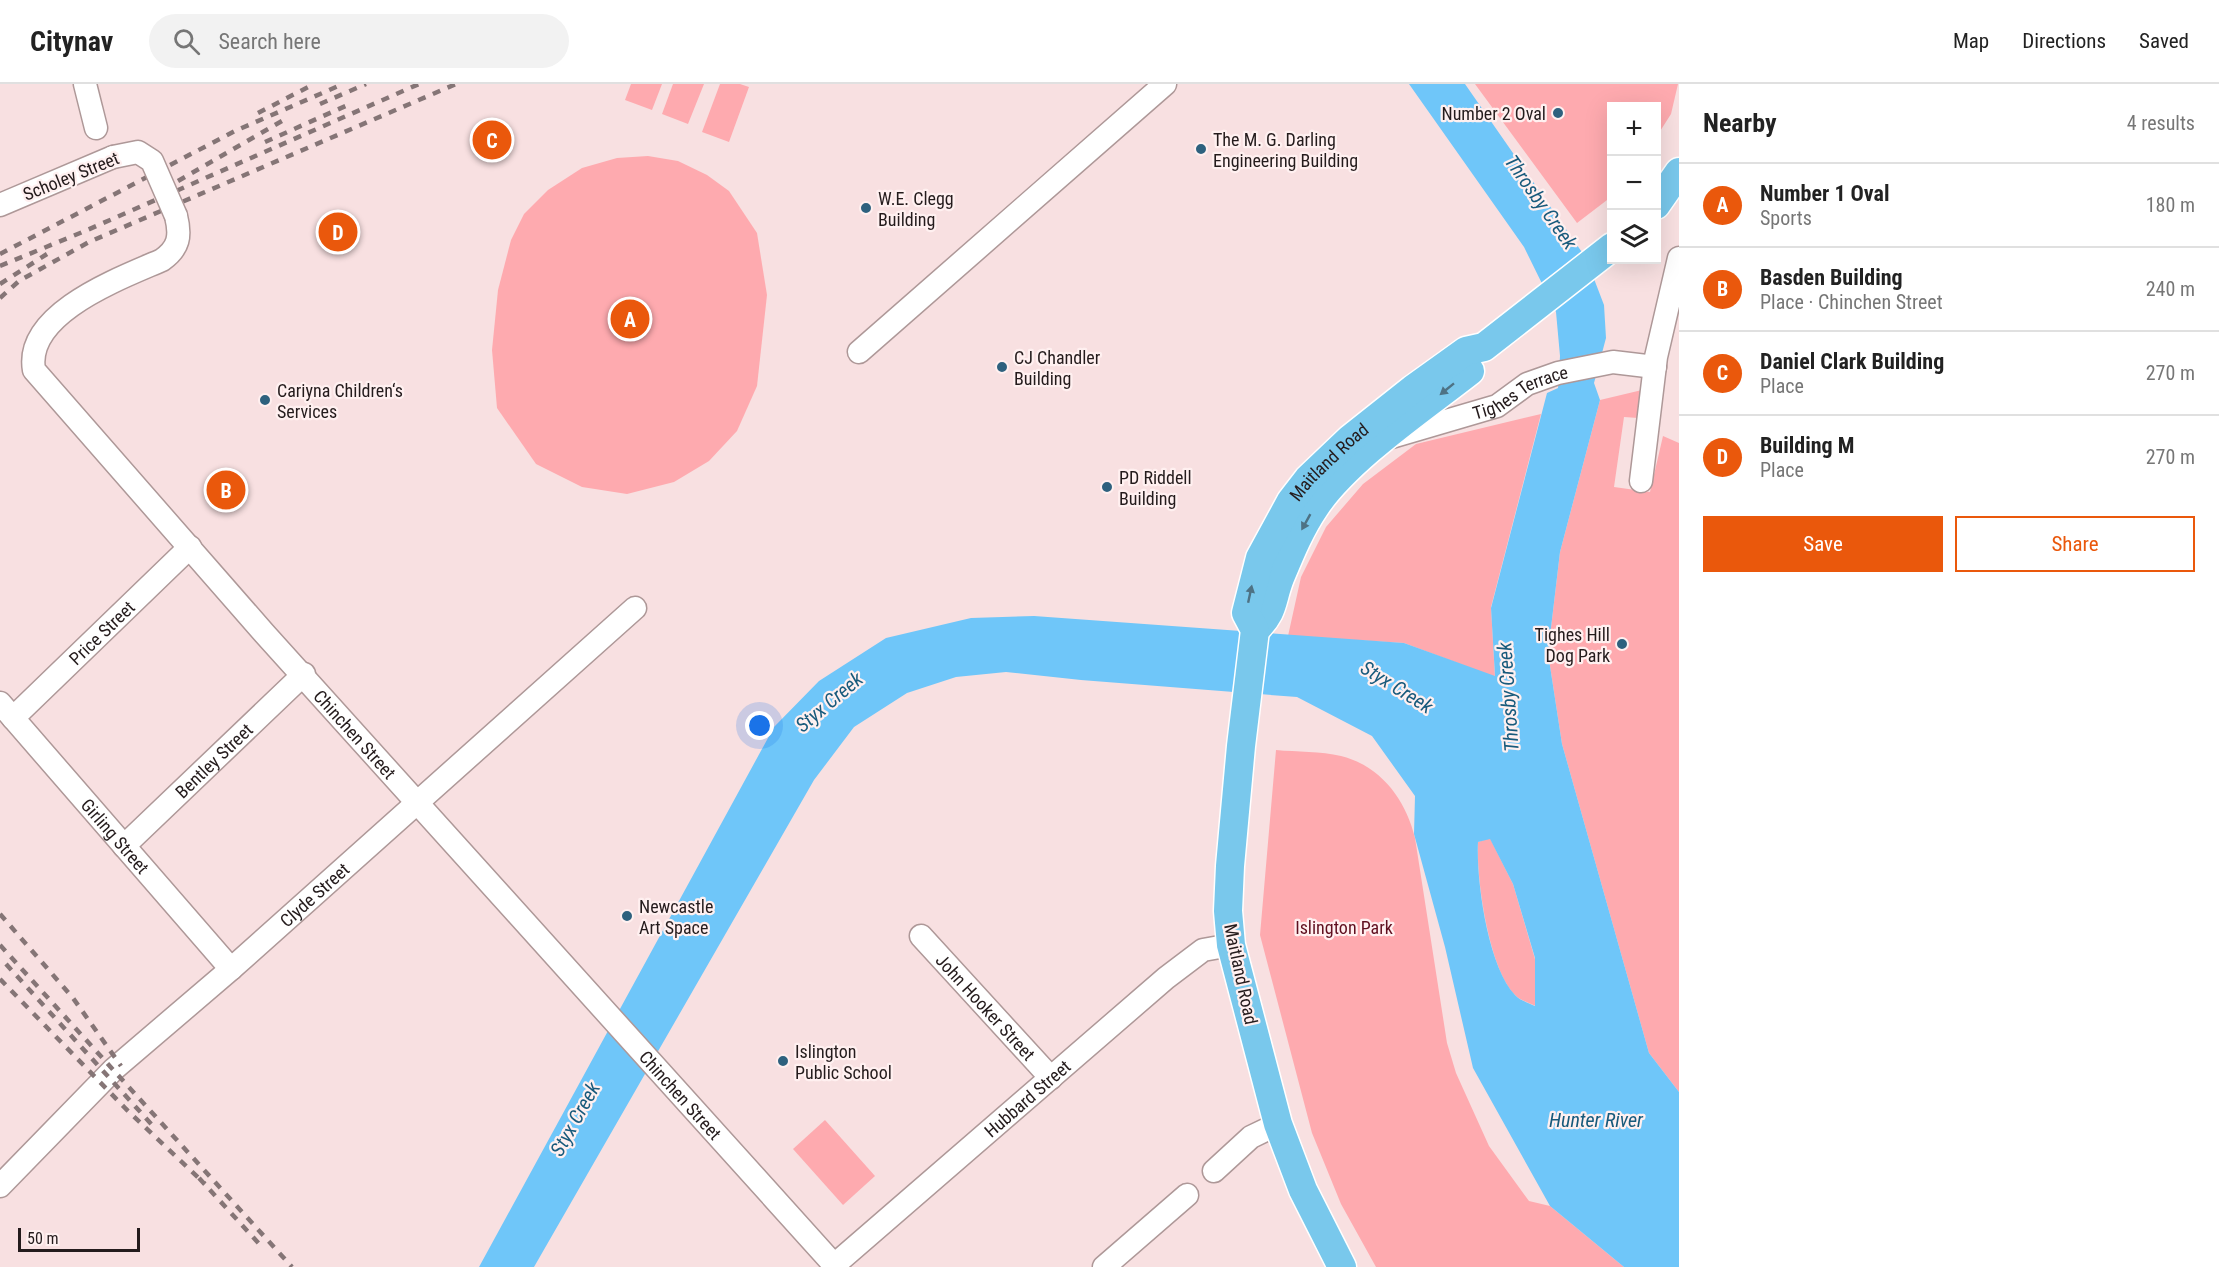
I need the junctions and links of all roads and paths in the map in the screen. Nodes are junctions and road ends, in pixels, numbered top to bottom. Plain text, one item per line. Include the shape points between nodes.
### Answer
1 (85, 84) edge
2 (1165, 84) edge
3 (96, 128) dead end
4 (1679, 172) edge
5 (1661, 197) edge
6 (0, 205) edge
7 (176, 216) joint
8 (1604, 254) edge
9 (1679, 258) edge
10 (1669, 344) edge
11 (1484, 347) junction
12 (859, 352) dead end
13 (1655, 367) junction
14 (1386, 438) junction
15 (1641, 481) dead end
16 (190, 547) junction
17 (635, 608) dead end
18 (1255, 630) junction
19 (304, 674) junction
20 (6, 710) edge
21 (419, 801) junction
22 (124, 846) junction
23 (921, 936) dead end
24 (1231, 945) junction
25 (231, 969) junction
26 (1051, 1078) junction
27 (1278, 1124) junction
28 (1214, 1171) dead end
29 (0, 1186) edge
30 (1187, 1195) dead end
31 (1336, 1264) edge
32 (834, 1266) edge
33 (1104, 1267) edge

1 - 3 street
2 - 12 street
4 - 5 main road
6 - 7 street, Scholey Street, bridge via 113,157 138,152 152,161
7 - 16 street, Chinchen Street via 178,244 162,260 90,292 50,326 35,345 32,358 34,370 50,390
8 - 11 main road, Maitland Road
9 - 10 street
10 - 13 street
11 -> 14 main road, Maitland Road via 1479,363
18 -> 11 main road, Maitland Road via 1246,613 1260,558 1298,492 1328,458 1397,402 1466,351
13 - 14 street, Tighes Terrace via 1613,362 1558,373 1527,384 1497,406
13 - 15 street
14 -> 18 main road, Maitland Road via 1342,476 1313,509 1284,568 1270,616
16 - 19 street, Chinchen Street
16 - 20 street, Price Street
17 - 21 street, Clyde Street
18 - 24 main road, Maitland Road via 1230,866
19 - 21 street, Chinchen Street
19 - 22 street, Bentley Street
20 - 22 street, Girling Street
21 - 25 street, Clyde Street
21 - 32 street, Chinchen Street
22 - 25 street, Girling Street
23 - 26 street, John Hooker Street
24 - 26 street, Hubbard Street via 1203,950 1189,960
24 - 27 main road, Maitland Road
25 - 29 street, Clyde Street via 114,1070
26 - 32 street, Hubbard Street
27 - 28 street via 1251,1137
27 - 31 main road, Maitland Road
30 - 33 street

